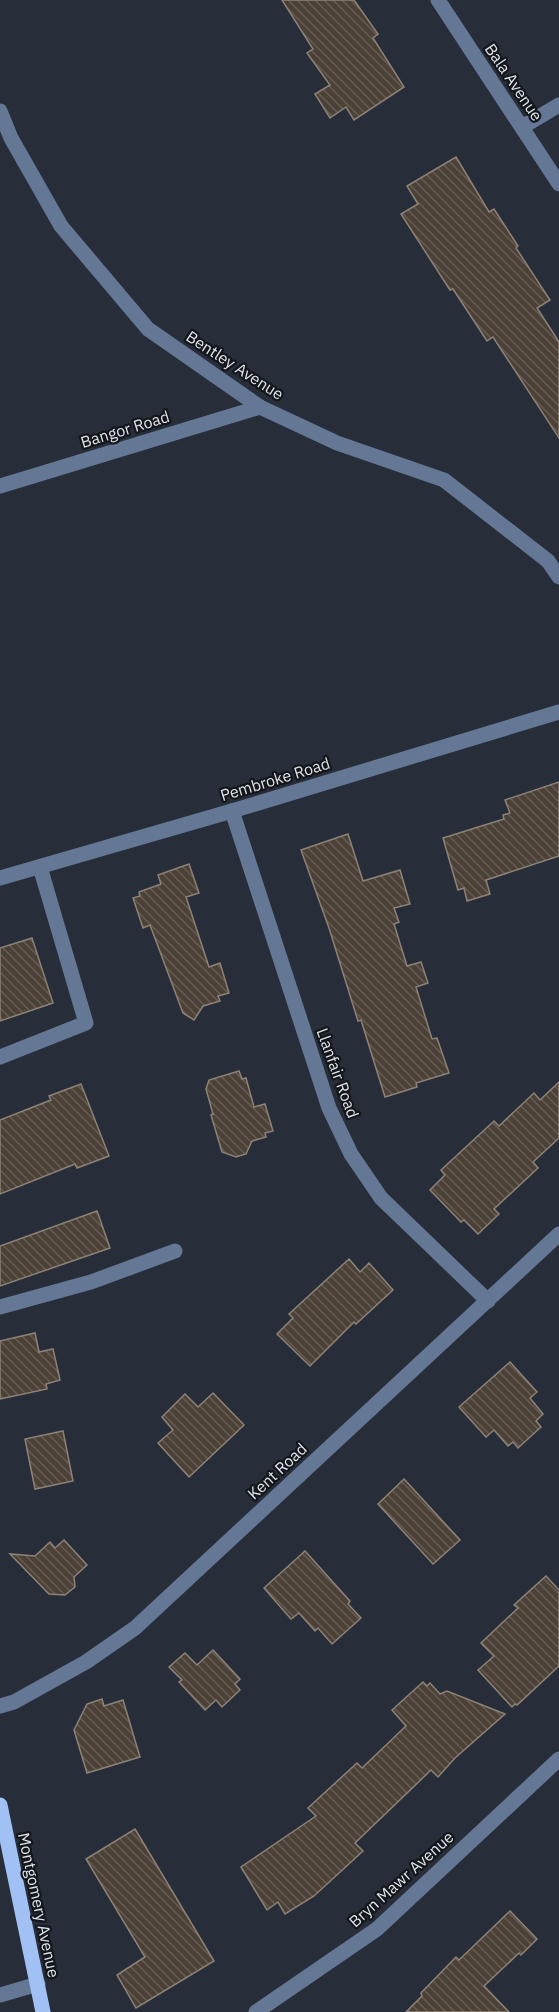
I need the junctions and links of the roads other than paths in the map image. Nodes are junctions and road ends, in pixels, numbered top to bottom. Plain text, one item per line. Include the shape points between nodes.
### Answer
1 (438, 0) edge
2 (559, 105) edge
3 (0, 111) edge
4 (522, 127) junction
5 (5, 139) edge
6 (559, 184) edge
7 (260, 407) junction
8 (0, 486) edge
9 (559, 577) edge
10 (559, 712) edge
11 (232, 811) junction
12 (40, 867) junction
13 (0, 878) edge
14 (0, 1058) edge
15 (559, 1234) edge
16 (176, 1251) dead end
17 (488, 1301) junction
18 (0, 1307) edge
19 (0, 1706) edge
20 (559, 1759) edge
21 (0, 1805) edge
22 (38, 1984) junction
23 (0, 1995) edge
24 (43, 2012) edge
25 (256, 2012) edge

1 - 4 street, Bala Avenue
2 - 4 street
3 - 5 street, Bentley Avenue
4 - 6 street, Bala Avenue
5 - 7 street, Bentley Avenue via 61,226 148,329
7 - 8 street, Bangor Road
7 - 9 street, Bentley Avenue via 337,443 444,480 548,561
10 - 11 street, Pembroke Road
11 - 12 street, Pembroke Road
11 - 17 street, Llanfair Road via 329,1108 351,1154 381,1198
12 - 13 street, Pembroke Road
12 - 14 street via 86,1023
15 - 17 street, Kent Road
16 - 18 street via 91,1282
17 - 19 street, Kent Road via 135,1628 86,1662
20 - 25 street, Bryn Mawr Avenue via 377,1929
21 - 22 main road, Montgomery Avenue
22 - 23 street
22 - 24 main road, Montgomery Avenue

